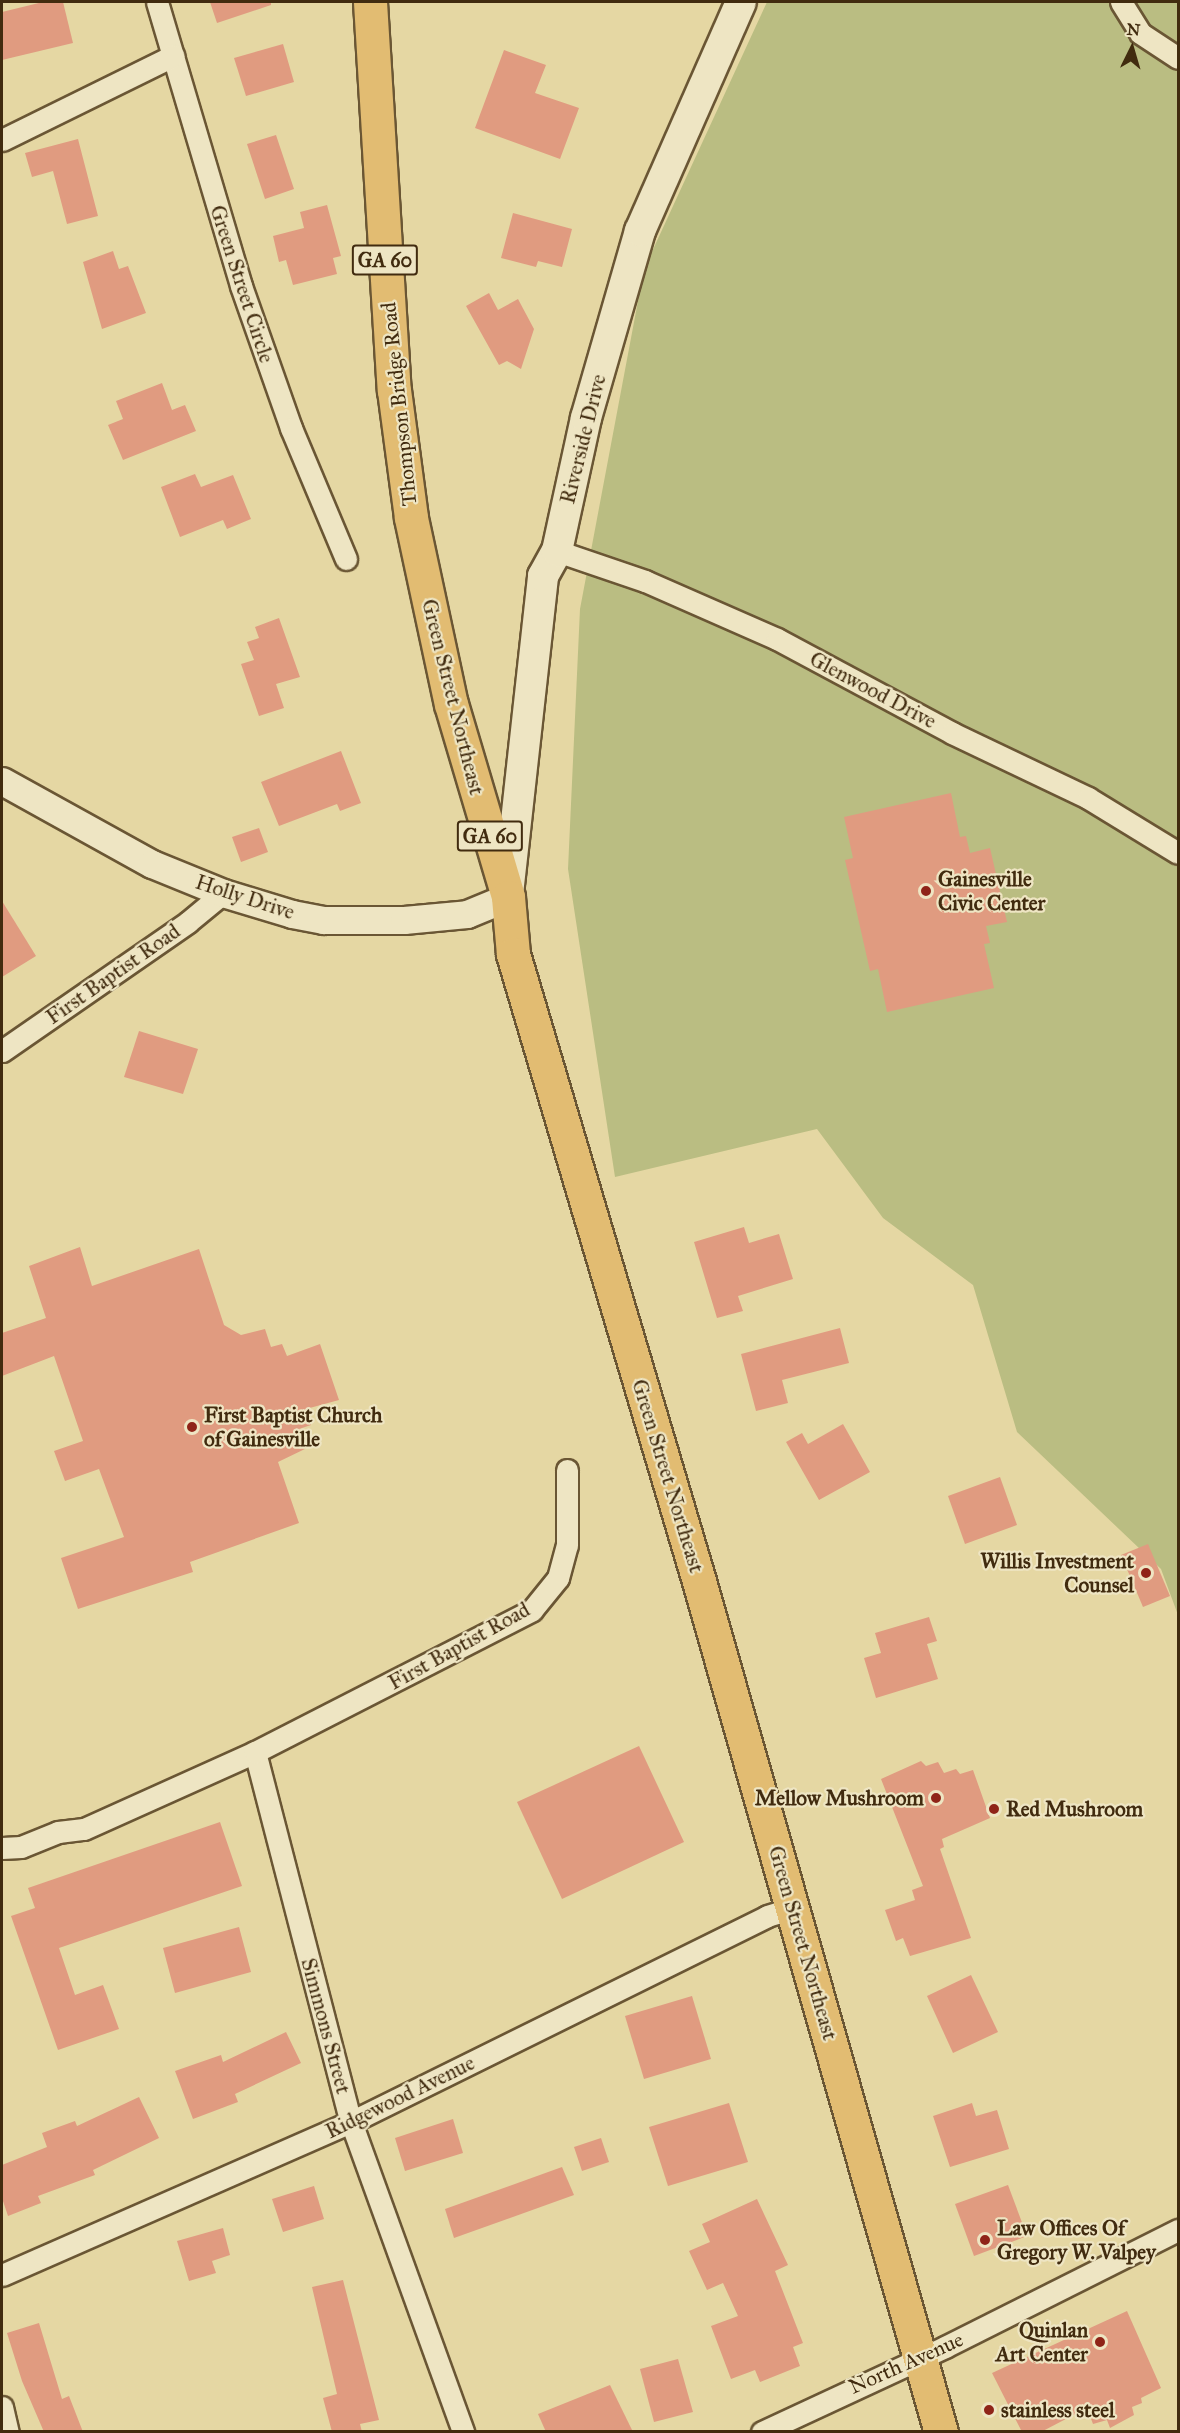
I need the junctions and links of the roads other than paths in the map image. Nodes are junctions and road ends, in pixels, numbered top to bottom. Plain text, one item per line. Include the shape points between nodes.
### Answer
1 (158, 2) edge
2 (370, 2) edge
3 (741, 2) edge
4 (1120, 2) edge
5 (173, 56) junction
6 (1179, 58) edge
7 (2, 140) edge
8 (411, 518) joint
9 (557, 551) junction
10 (346, 559) dead end
11 (2, 781) edge
12 (1179, 853) edge
13 (223, 893) junction
14 (508, 897) junction
15 (2, 1051) edge
16 (567, 1470) dead end
17 (255, 1752) junction
18 (2, 1848) edge
19 (793, 1908) junction
20 (351, 2122) junction
21 (1179, 2230) edge
22 (2, 2275) edge
23 (922, 2358) junction
24 (2, 2407) edge
25 (8, 2432) edge
26 (463, 2432) edge
27 (762, 2432) edge
28 (941, 2432) edge

1 - 5 street, Green Street Circle
2 - 8 highway, Thompson Bridge Road / GA 60 via 394,390
3 - 9 main road, Riverside Drive via 640,231 585,418
4 - 6 street via 1140,33
5 - 7 street
5 - 10 street, Green Street Circle via 241,286 291,428
8 - 14 highway, Green Street Northeast / GA 60 via 451,704
9 - 12 street, Glenwood Drive via 645,581 777,639 952,733 1088,798
9 - 14 main road, Riverside Drive via 543,576 535,631
11 - 13 street, Holly Drive via 125,850
13 - 14 street, Holly Drive via 292,914 358,922 466,914
13 - 15 street, First Baptist Road via 188,922
14 - 19 highway, Green Street Northeast via 513,954
16 - 17 street, First Baptist Road via 567,1545 558,1578 532,1610
17 - 18 street, First Baptist Road via 84,1829 58,1832 21,1847
17 - 20 street, Simmons Street
19 - 20 street, Ridgewood Avenue via 766,1916
19 - 23 highway, Green Street Northeast
20 - 22 street, Ridgewood Avenue
20 - 26 street, Simmons Street
21 - 23 street, North Avenue
23 - 27 street, North Avenue
23 - 28 highway, Green Street Northeast
24 - 25 street

